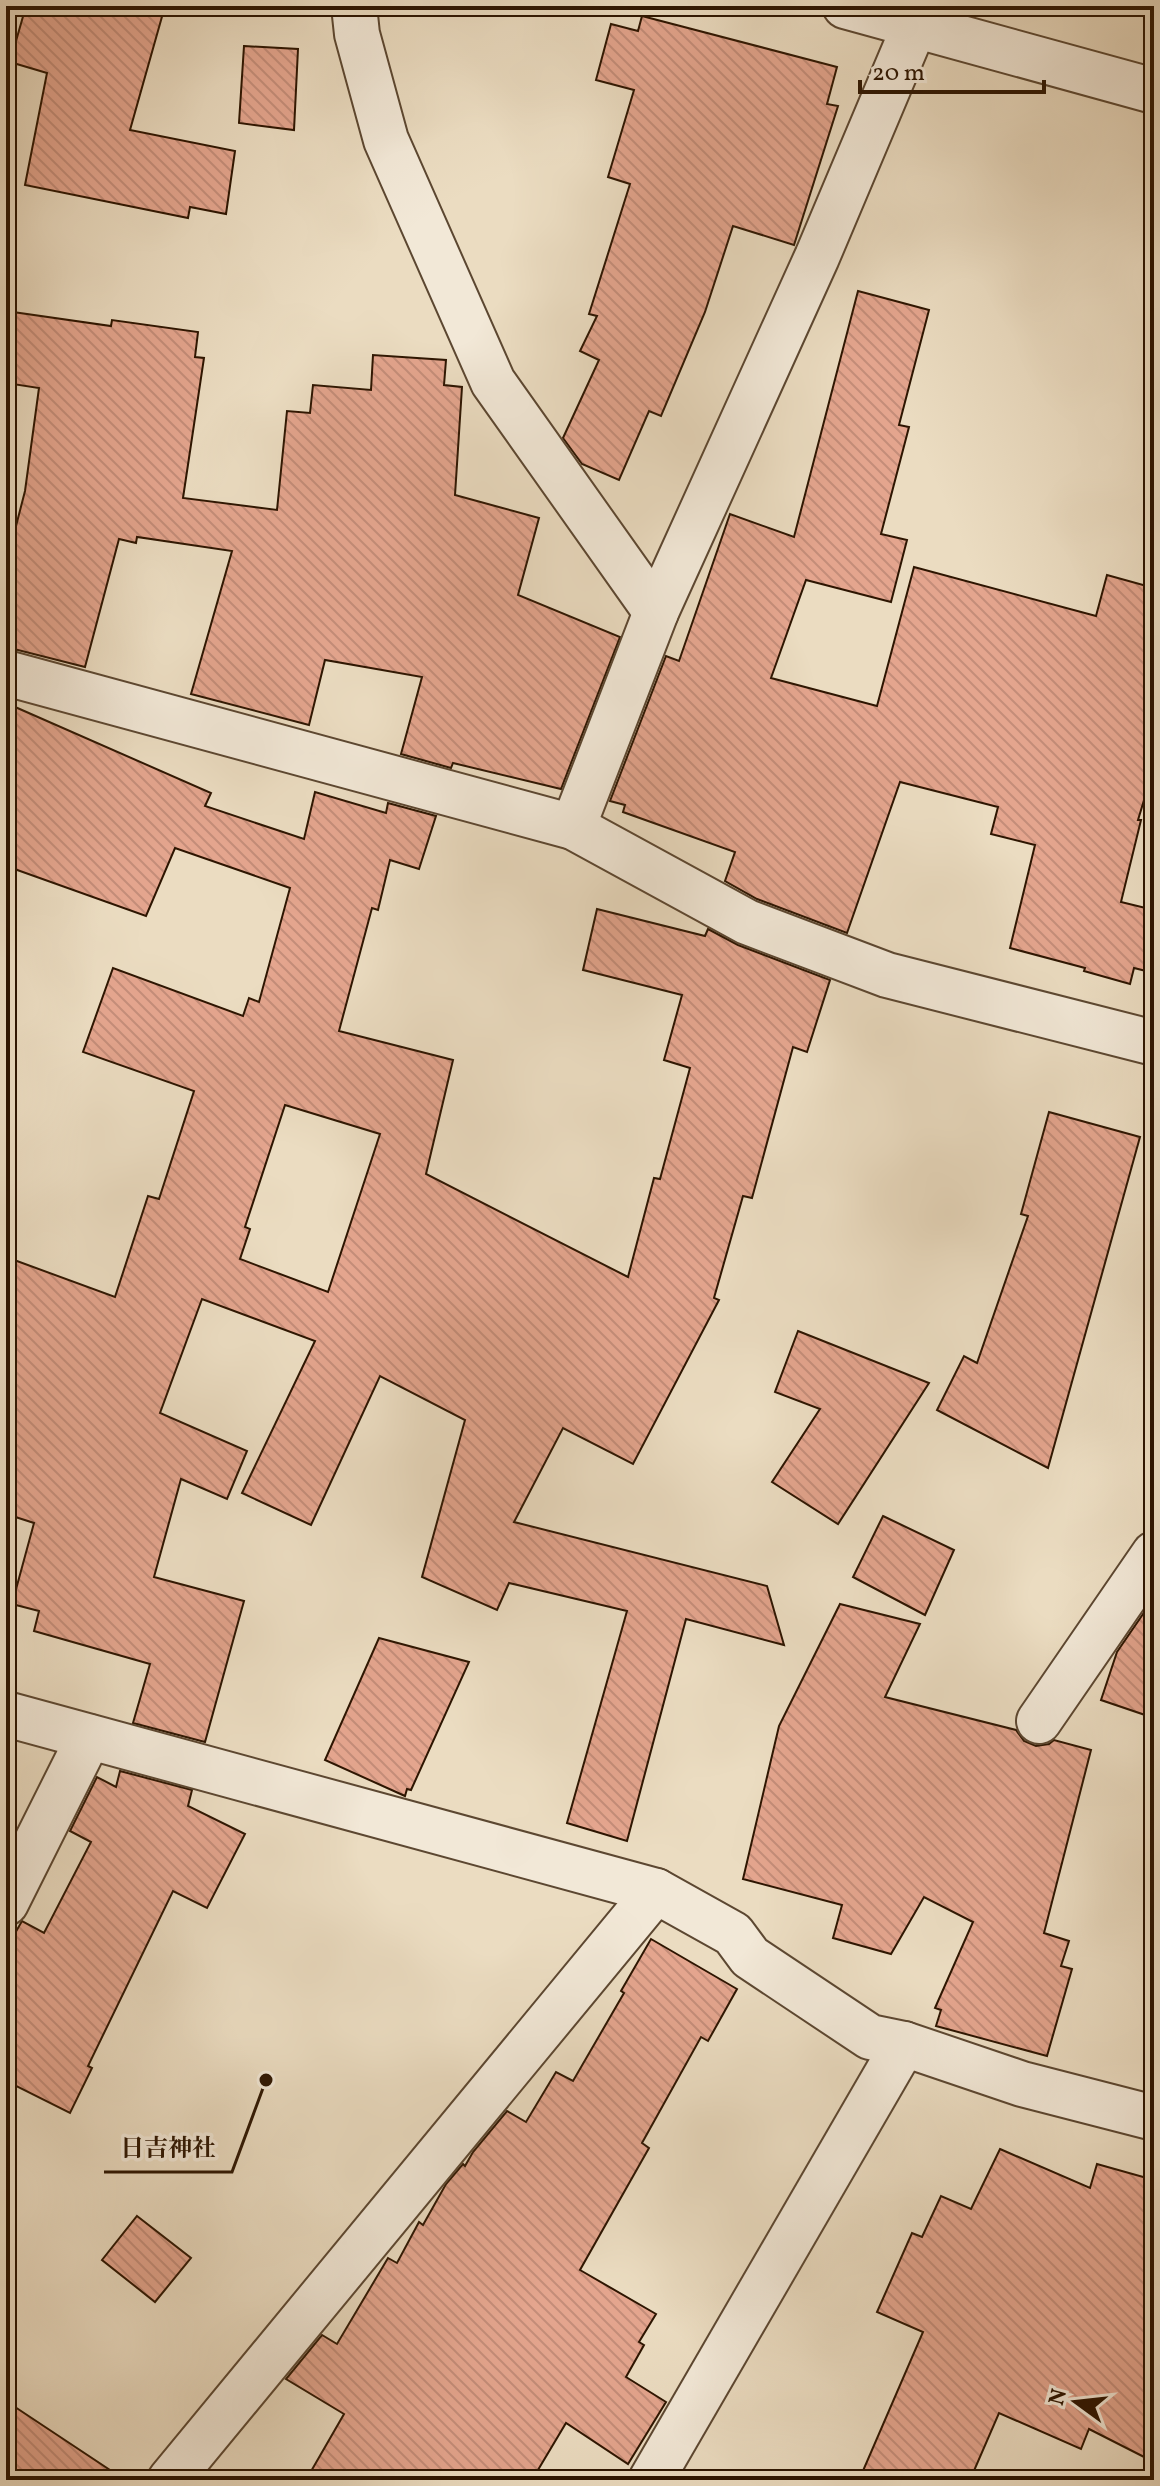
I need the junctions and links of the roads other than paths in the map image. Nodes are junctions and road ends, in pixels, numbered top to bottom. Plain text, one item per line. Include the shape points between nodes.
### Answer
1 (354, 6) edge
2 (845, 6) edge
3 (920, 15) edge
4 (1154, 91) edge
5 (656, 612) junction
6 (6, 673) edge
7 (573, 827) junction
8 (1154, 1043) edge
9 (1154, 1554) edge
10 (6, 1714) edge
11 (1039, 1721) dead end
12 (89, 1737) junction
13 (656, 1891) junction
14 (6, 1903) edge
15 (904, 2044) junction
16 (1154, 2118) edge
17 (170, 2480) edge
18 (651, 2480) edge

1 - 5 street via 386,140 493,382
2 - 3 street
3 - 4 street
3 - 5 street
5 - 7 street
6 - 7 street
7 - 8 street via 747,922 887,975
9 - 11 street
10 - 12 street
12 - 13 street
12 - 14 street
13 - 15 street via 733,1934 750,1957 870,2037
13 - 17 street
15 - 16 street via 1022,2084
15 - 18 street

